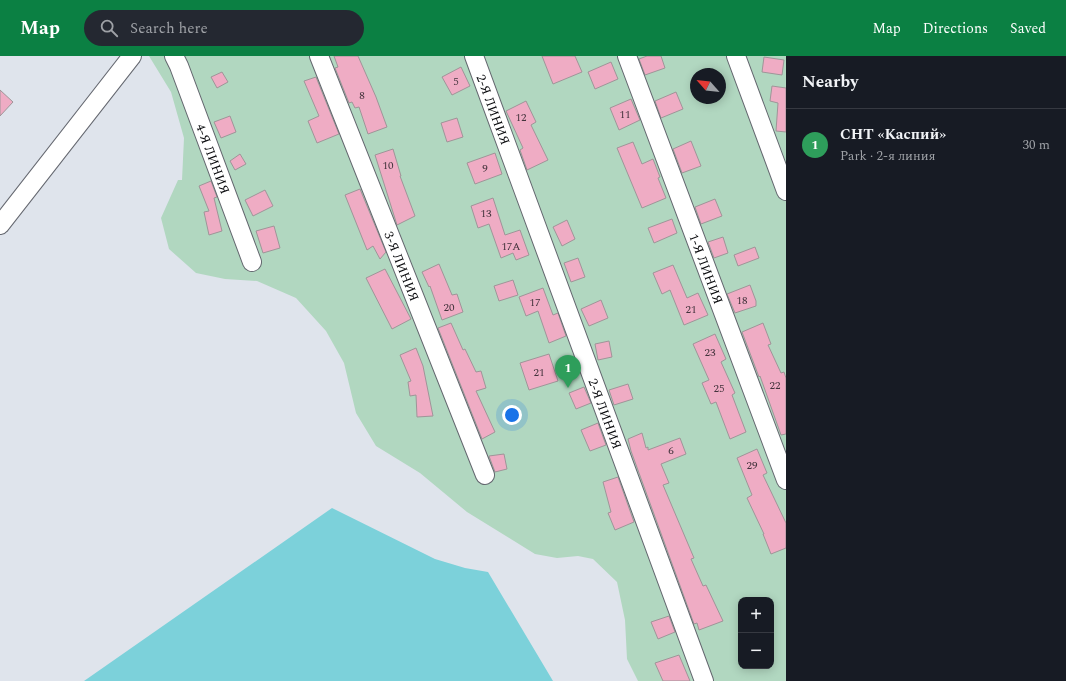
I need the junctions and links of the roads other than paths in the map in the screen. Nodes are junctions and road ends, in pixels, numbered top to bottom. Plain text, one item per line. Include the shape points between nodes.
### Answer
1 (132, 56) edge
2 (174, 56) edge
3 (319, 56) edge
4 (474, 56) edge
5 (627, 56) edge
6 (736, 56) edge
7 (786, 191) edge
8 (0, 225) edge
9 (252, 262) dead end
10 (485, 476) dead end
11 (786, 480) edge
12 (704, 681) edge

1 - 8 street
2 - 9 street, 4-Я ЛИНИЯ
3 - 10 street, 3-Я ЛИНИЯ
4 - 12 street, 2-Я ЛИНИЯ
5 - 11 street, 1-Я ЛИНИЯ
6 - 7 street

